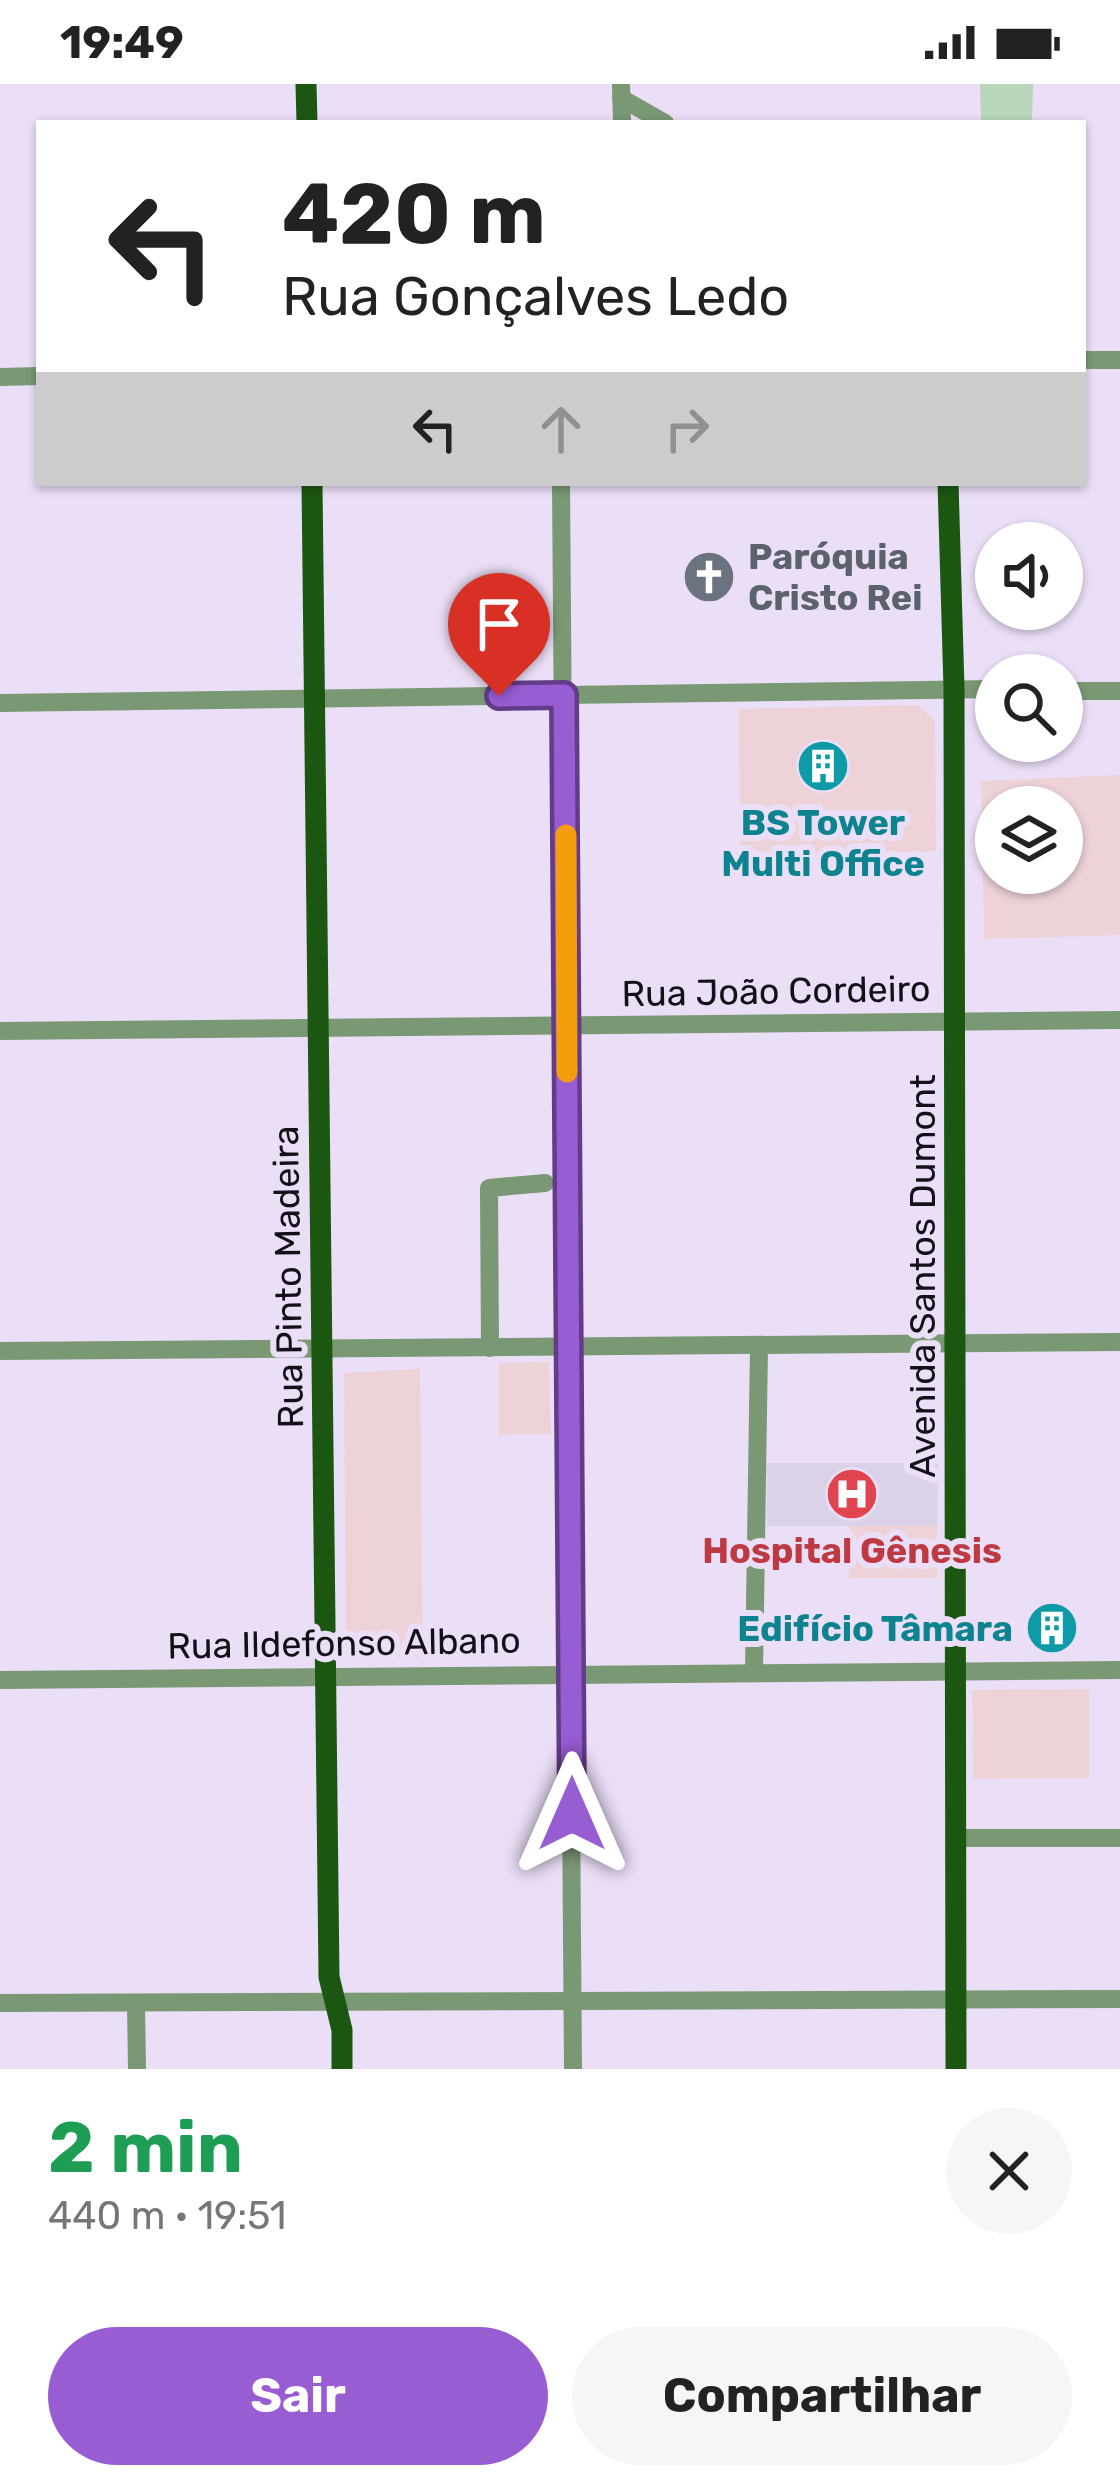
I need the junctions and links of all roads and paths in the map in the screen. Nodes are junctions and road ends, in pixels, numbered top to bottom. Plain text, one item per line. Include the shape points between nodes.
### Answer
1 (306, 84) edge
2 (621, 91) edge
3 (307, 120) edge
4 (661, 120) edge
5 (1086, 360) edge
6 (1120, 360) edge
7 (0, 376) edge
8 (36, 376) edge
9 (311, 486) edge
10 (562, 486) edge
11 (948, 486) edge
12 (954, 688) junction
13 (975, 688) edge
14 (1083, 691) edge
15 (1120, 691) edge
16 (564, 695) junction
17 (313, 697) junction
18 (0, 703) edge
19 (1120, 1021) edge
20 (954, 1022) junction
21 (567, 1026) junction
22 (319, 1028) junction
23 (0, 1031) edge
24 (544, 1183) dead end
25 (1120, 1342) edge
26 (954, 1343) junction
27 (322, 1347) junction
28 (758, 1347) junction
29 (490, 1348) junction
30 (571, 1348) junction
31 (0, 1351) edge
32 (1120, 1670) edge
33 (956, 1671) junction
34 (754, 1672) junction
35 (571, 1673) junction
36 (324, 1677) junction
37 (0, 1680) edge
38 (956, 1838) junction
39 (1120, 1838) edge
40 (956, 1999) junction
41 (1120, 1999) edge
42 (333, 2002) junction
43 (0, 2003) edge
44 (573, 2003) junction
45 (136, 2004) junction
46 (137, 2069) edge
47 (342, 2069) edge
48 (574, 2069) edge
49 (956, 2069) edge

1 - 3 main road
2 - 4 street
5 - 6 street
7 - 8 street
9 - 17 main road, Rua Pinto Madeira
10 - 16 street
11 - 12 main road, Avenida Santos Dumont
12 - 13 street
12 - 16 street
12 - 20 main road, Avenida Santos Dumont
14 - 15 street
16 - 17 street
16 - 21 street
17 - 18 street
17 - 22 main road, Rua Pinto Madeira
19 - 20 street, Rua João Cordeiro
20 - 21 street, Rua João Cordeiro
20 - 26 main road, Avenida Santos Dumont
21 - 22 street, Rua João Cordeiro
21 - 30 street
22 - 23 street, Rua João Cordeiro
22 - 27 main road, Rua Pinto Madeira
24 - 29 street via 489,1188
25 - 26 street
26 - 28 street
26 - 33 main road, Avenida Santos Dumont
27 - 29 street
27 - 31 street
27 - 36 main road, Rua Pinto Madeira
28 - 30 street
28 - 34 street
29 - 30 street
30 - 35 street
32 - 33 street, Rua Ildefonso Albano
33 - 34 street, Rua Ildefonso Albano
33 - 38 main road, Avenida Santos Dumont
34 - 35 street, Rua Ildefonso Albano
35 - 36 street, Rua Ildefonso Albano
35 - 44 street
36 - 37 street, Rua Ildefonso Albano
36 - 42 main road, Rua Pinto Madeira
38 - 39 street
38 - 40 main road, Avenida Santos Dumont
40 - 41 street
40 - 44 street
40 - 49 main road, Avenida Santos Dumont
42 - 44 street
42 - 45 street
42 - 47 main road, Rua Pinto Madeira
43 - 45 street
44 - 48 street
45 - 46 street

